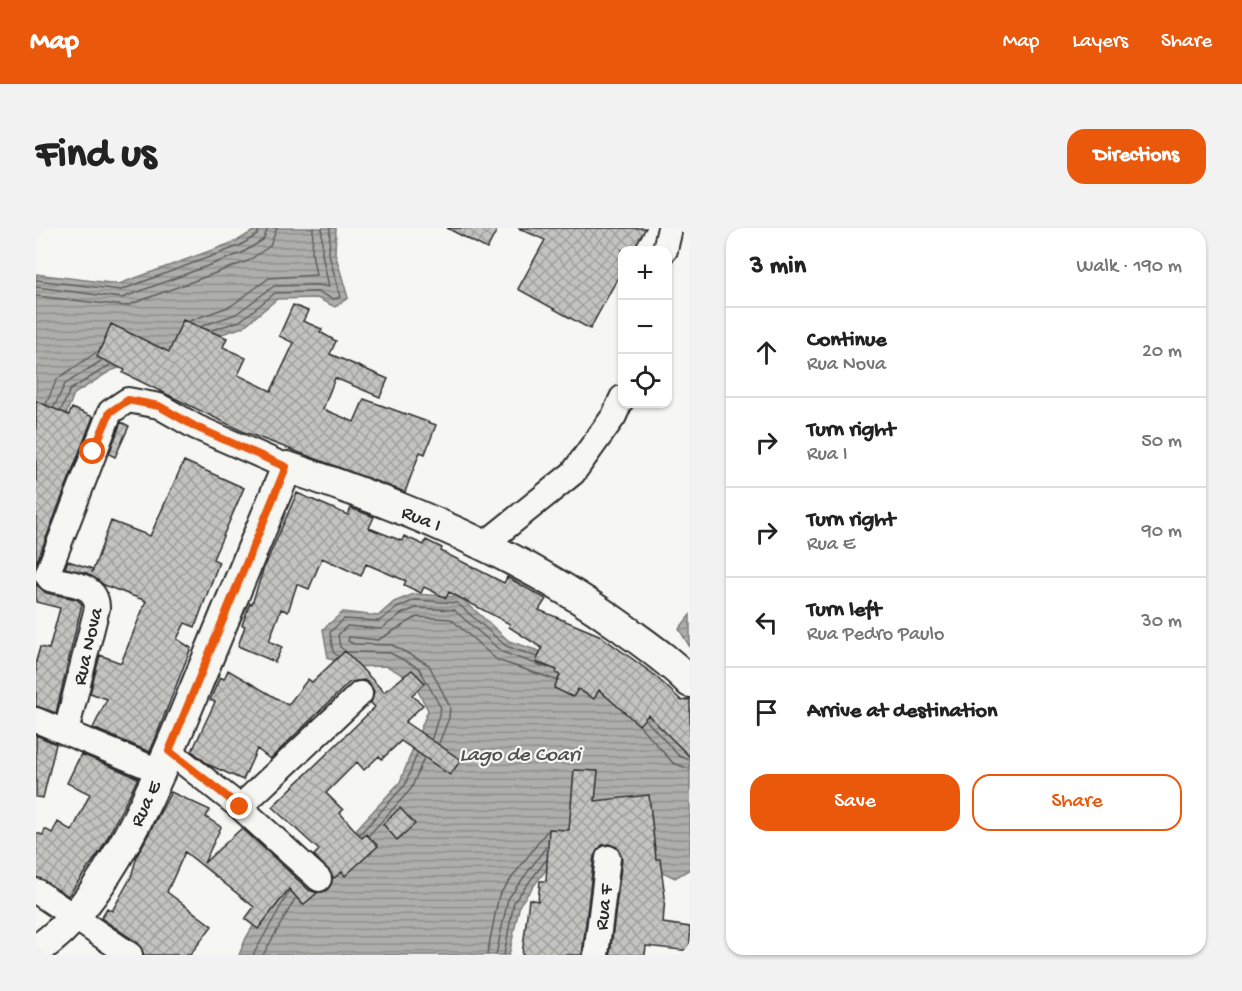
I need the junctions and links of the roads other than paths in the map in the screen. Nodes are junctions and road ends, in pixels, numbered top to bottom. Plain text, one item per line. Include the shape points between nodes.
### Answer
1 (670, 228) edge
2 (666, 246) edge
3 (128, 400) joint
4 (618, 407) edge
5 (286, 467) junction
6 (486, 543) junction
7 (690, 682) edge
8 (360, 694) dead end
9 (36, 720) edge
10 (66, 732) junction
11 (164, 761) junction
12 (240, 807) junction
13 (608, 858) dead end
14 (319, 879) dead end
15 (36, 891) edge
16 (76, 917) junction
17 (36, 950) edge
18 (130, 955) edge
19 (596, 955) edge

1 - 2 street
3 - 5 street, Rua I via 159,406
3 - 10 street, Rua Nova via 110,412 47,575 90,590 97,597
4 - 6 street via 573,473
5 - 6 street, Rua I
5 - 11 street, Rua E
6 - 7 street, Rua I via 590,603 674,665
8 - 12 street
9 - 10 street
10 - 11 street
11 - 12 street
11 - 16 street, Rua E via 123,846
12 - 14 street
13 - 19 street, Rua F
15 - 16 street
16 - 17 street, Rua E
16 - 18 street

